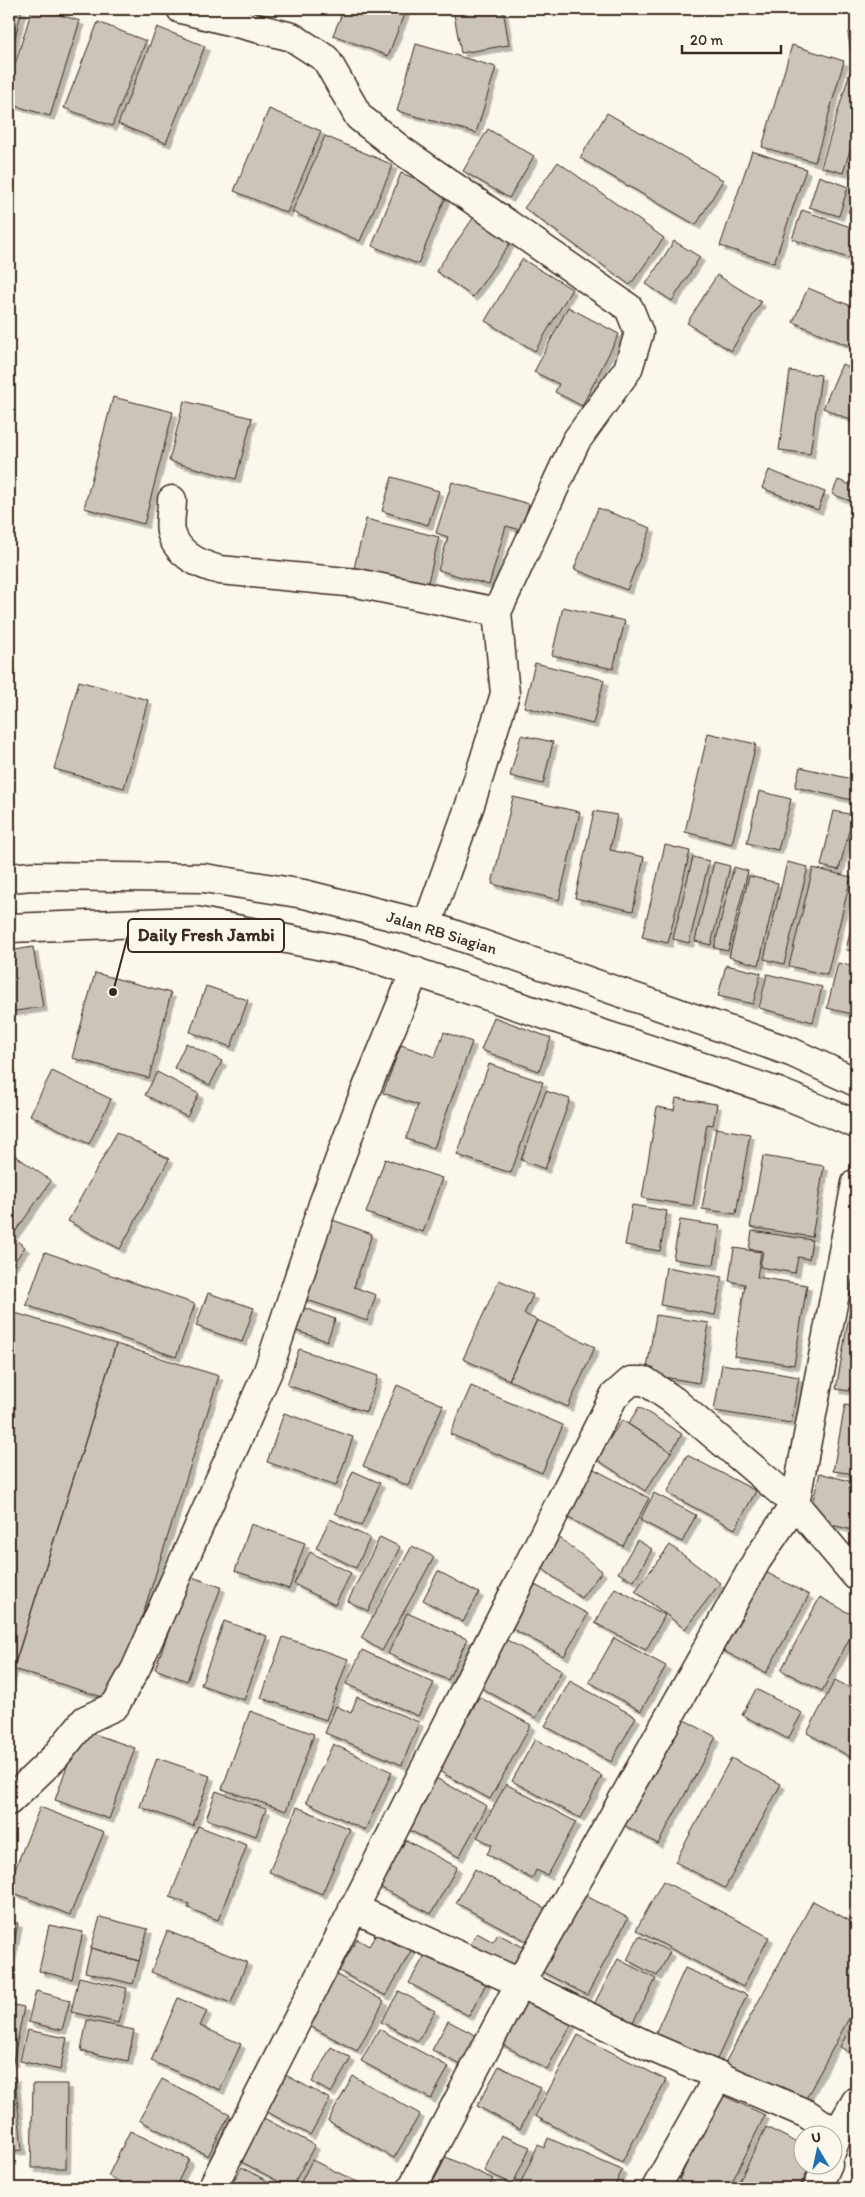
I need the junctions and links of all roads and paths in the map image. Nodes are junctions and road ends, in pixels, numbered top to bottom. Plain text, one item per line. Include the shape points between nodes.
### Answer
1 (181, 9) edge
2 (172, 500) dead end
3 (497, 612) junction
4 (9, 878) edge
5 (427, 925) junction
6 (9, 928) edge
7 (415, 971) junction
8 (856, 1082) edge
9 (856, 1124) edge
10 (856, 1182) edge
11 (795, 1504) junction
12 (856, 1576) edge
13 (9, 1801) edge
14 (353, 1908) junction
15 (520, 1983) junction
16 (719, 2075) junction
17 (856, 2101) edge
18 (817, 2124) edge
19 (842, 2128) edge
20 (823, 2174) edge
21 (212, 2188) edge
22 (412, 2188) edge
23 (656, 2188) edge
24 (816, 2188) edge

1 - 3 main road via 292,37 326,59 359,117 401,150 629,308 639,333 628,369 576,441
2 - 3 main road via 172,532 186,554 203,566 357,583
3 - 5 main road via 505,694
4 - 5 main road, Jalan RB Siagian via 204,878 304,894
5 - 8 main road, Jalan RB Siagian via 791,1052
6 - 7 main road via 195,921 358,953
7 - 9 main road via 778,1092
7 - 13 main road via 323,1204 268,1371 136,1668 114,1706 85,1720 55,1757
10 - 11 main road
11 - 12 main road
11 - 14 main road via 673,1400 645,1382 631,1381 614,1396
11 - 15 main road via 756,1560
14 - 15 main road
14 - 21 main road
15 - 16 main road via 646,2045
15 - 22 main road
16 - 18 main road via 807,2114
16 - 23 main road
17 - 19 main road
20 - 24 main road

